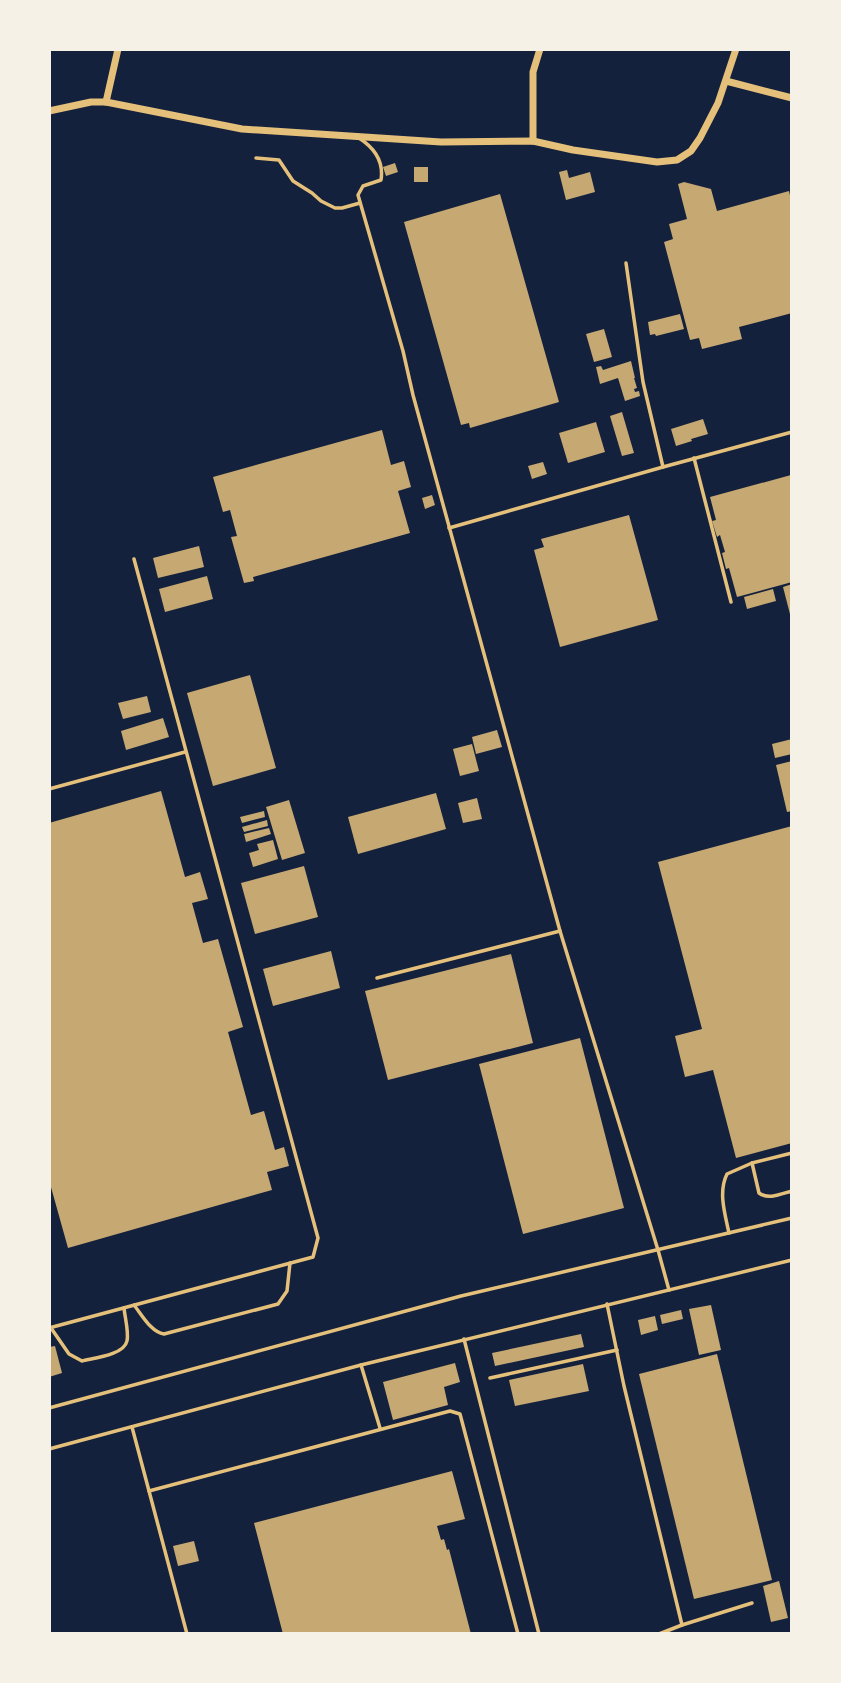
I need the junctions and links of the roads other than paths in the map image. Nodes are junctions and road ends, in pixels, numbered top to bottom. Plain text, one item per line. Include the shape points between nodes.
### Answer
1 (118, 49) edge
2 (540, 49) edge
3 (736, 49) edge
4 (726, 81) junction
5 (792, 98) edge
6 (106, 102) junction
7 (49, 111) edge
8 (357, 137) junction
9 (533, 142) junction
10 (256, 158) dead end
11 (360, 204) junction
12 (626, 263) dead end
13 (792, 432) edge
14 (694, 458) junction
15 (663, 467) junction
16 (449, 528) junction
17 (134, 559) dead end
18 (731, 601) dead end
19 (185, 752) junction
20 (49, 789) edge
21 (560, 931) junction
22 (377, 978) dead end
23 (792, 1153) edge
24 (752, 1163) junction
25 (792, 1191) edge
26 (792, 1218) edge
27 (729, 1233) junction
28 (658, 1250) junction
29 (792, 1260) edge
30 (290, 1262) junction
31 (668, 1290) junction
32 (607, 1304) junction
33 (134, 1305) junction
34 (124, 1308) junction
35 (50, 1328) edge
36 (464, 1339) junction
37 (617, 1350) junction
38 (361, 1365) junction
39 (489, 1378) dead end
40 (49, 1408) edge
41 (132, 1427) junction
42 (380, 1428) junction
43 (49, 1449) edge
44 (149, 1491) junction
45 (752, 1603) dead end
46 (682, 1625) junction
47 (187, 1634) edge
48 (518, 1634) edge
49 (539, 1634) edge
50 (659, 1634) edge

1 - 6 street
2 - 9 street via 533,72
3 - 4 street
4 - 5 street
4 - 9 street via 700,138 677,160 657,162
6 - 7 street
6 - 8 street via 242,129
8 - 9 street
8 - 11 lane via 376,153 382,174 381,180 359,191
10 - 11 lane via 279,160 293,181 330,206
11 - 16 lane
12 - 15 lane via 643,382
13 - 14 lane
14 - 15 lane
14 - 18 lane
15 - 16 lane
16 - 21 lane
17 - 19 lane
19 - 20 lane
19 - 30 lane via 318,1238 313,1257
21 - 22 lane
21 - 28 lane
23 - 24 lane
24 - 25 lane via 762,1196
24 - 27 lane via 727,1174 724,1180 722,1197
26 - 27 lane
27 - 28 lane
28 - 31 lane
28 - 40 lane via 461,1296
29 - 31 lane
30 - 33 lane
30 - 33 lane via 287,1291 278,1304 164,1334 158,1334
31 - 32 lane
32 - 36 lane
32 - 37 lane
33 - 34 lane
34 - 35 lane
34 - 35 lane via 128,1339 121,1351 82,1361 69,1354
36 - 38 lane
36 - 49 lane
37 - 39 lane
37 - 46 lane
38 - 41 lane
38 - 42 lane
41 - 43 lane
41 - 44 lane
42 - 44 lane
42 - 48 lane via 450,1411 460,1414
44 - 47 lane
45 - 46 lane
46 - 50 lane

